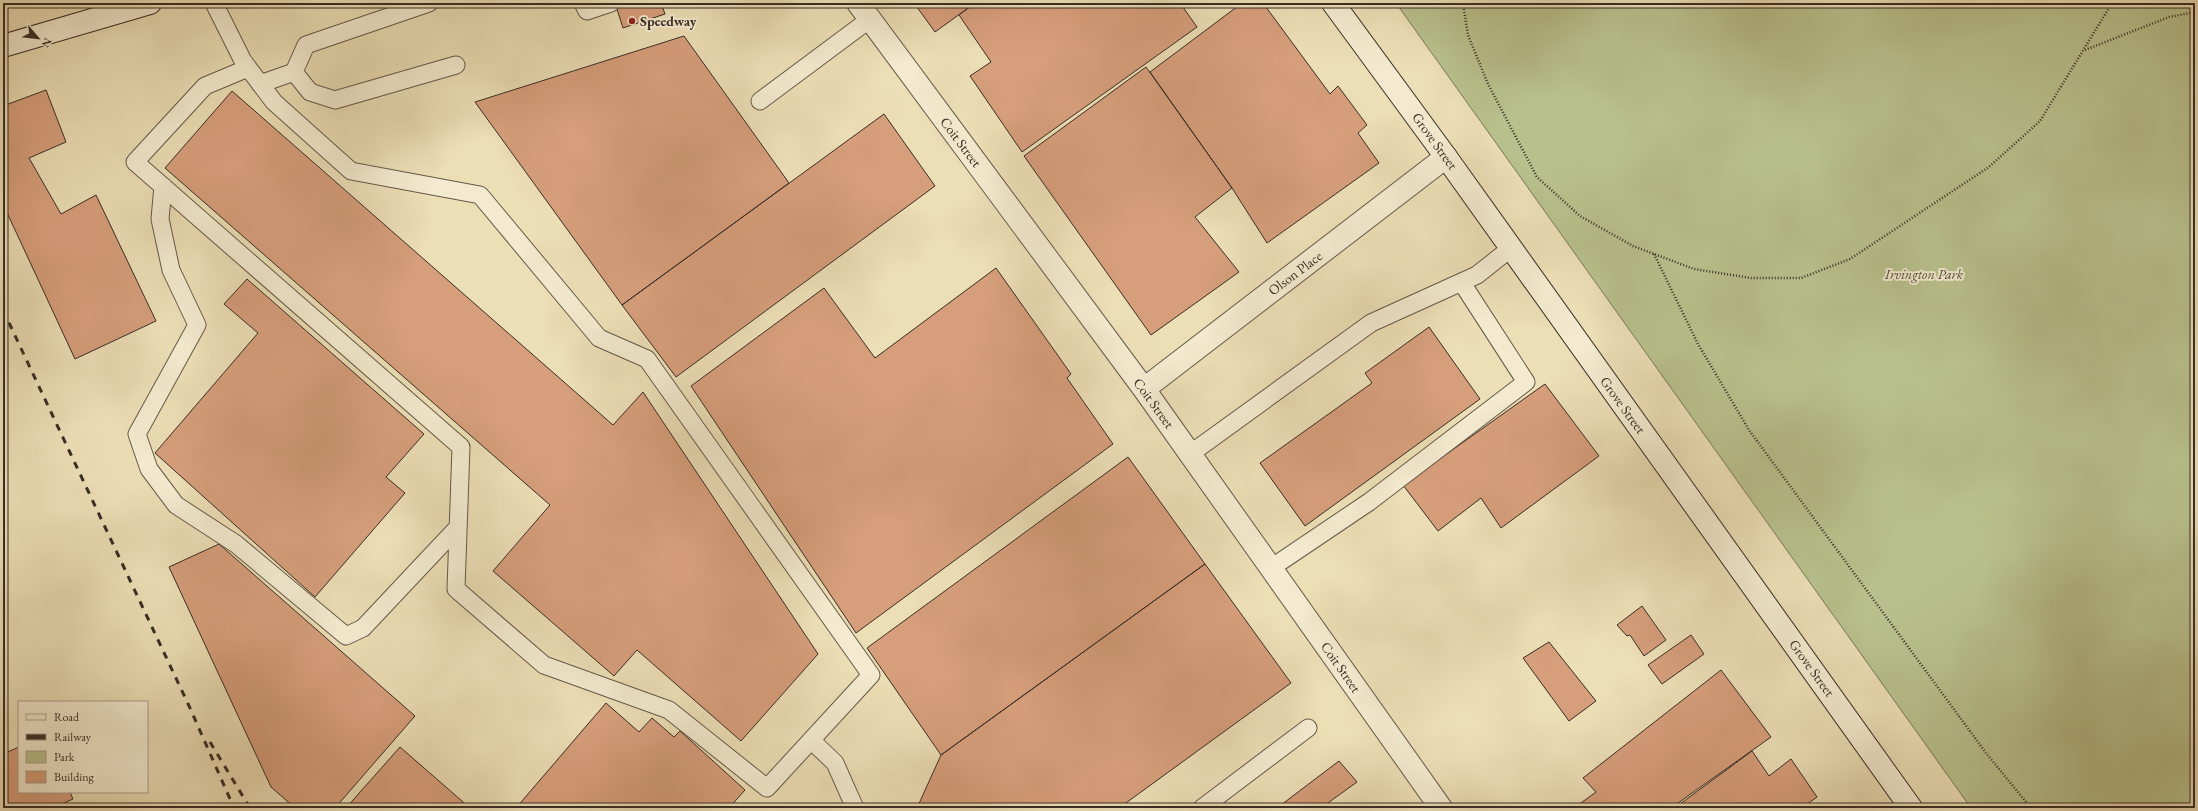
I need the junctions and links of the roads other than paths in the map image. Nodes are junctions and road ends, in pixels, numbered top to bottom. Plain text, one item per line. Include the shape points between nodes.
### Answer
1 (150, 3) edge
2 (214, 3) edge
3 (429, 3) edge
4 (583, 3) edge
5 (611, 3) edge
6 (1333, 3) edge
7 (864, 11) edge
8 (3, 46) edge
9 (456, 65) dead end
10 (248, 68) junction
11 (294, 72) junction
12 (260, 84) junction
13 (760, 101) dead end
14 (1446, 157) junction
15 (163, 186) junction
16 (1511, 248) junction
17 (1462, 283) junction
18 (1144, 389) junction
19 (1190, 454) junction
20 (458, 528) junction
21 (1271, 568) junction
22 (1308, 728) dead end
23 (811, 740) junction
24 (855, 808) edge
25 (1202, 808) edge
26 (1441, 808) edge
27 (1911, 808) edge

1 - 8 street
2 - 10 lane
3 - 11 lane via 306,45
4 - 5 lane via 587,11
6 - 14 street, Grove Street
7 - 13 lane
7 - 18 street, Coit Street
9 - 11 lane via 335,100 310,92
10 - 12 lane
10 - 15 lane via 205,86 135,162
11 - 12 lane
12 - 23 lane via 274,102 351,171 480,195 599,338 647,359 871,675
14 - 16 street, Grove Street
14 - 18 street, Olson Place
15 - 20 lane via 461,447
15 - 20 lane via 160,219 171,270 196,325 137,434 149,469 176,505 236,544 346,636 363,628
16 - 17 lane via 1478,275
16 - 27 street, Grove Street
17 - 19 lane via 1371,323
17 - 21 lane via 1526,382 1369,502
18 - 19 street, Coit Street
19 - 21 street, Coit Street
20 - 23 lane via 456,589 544,665 669,710 767,788
21 - 26 street, Coit Street
22 - 25 lane
23 - 24 lane via 834,763

